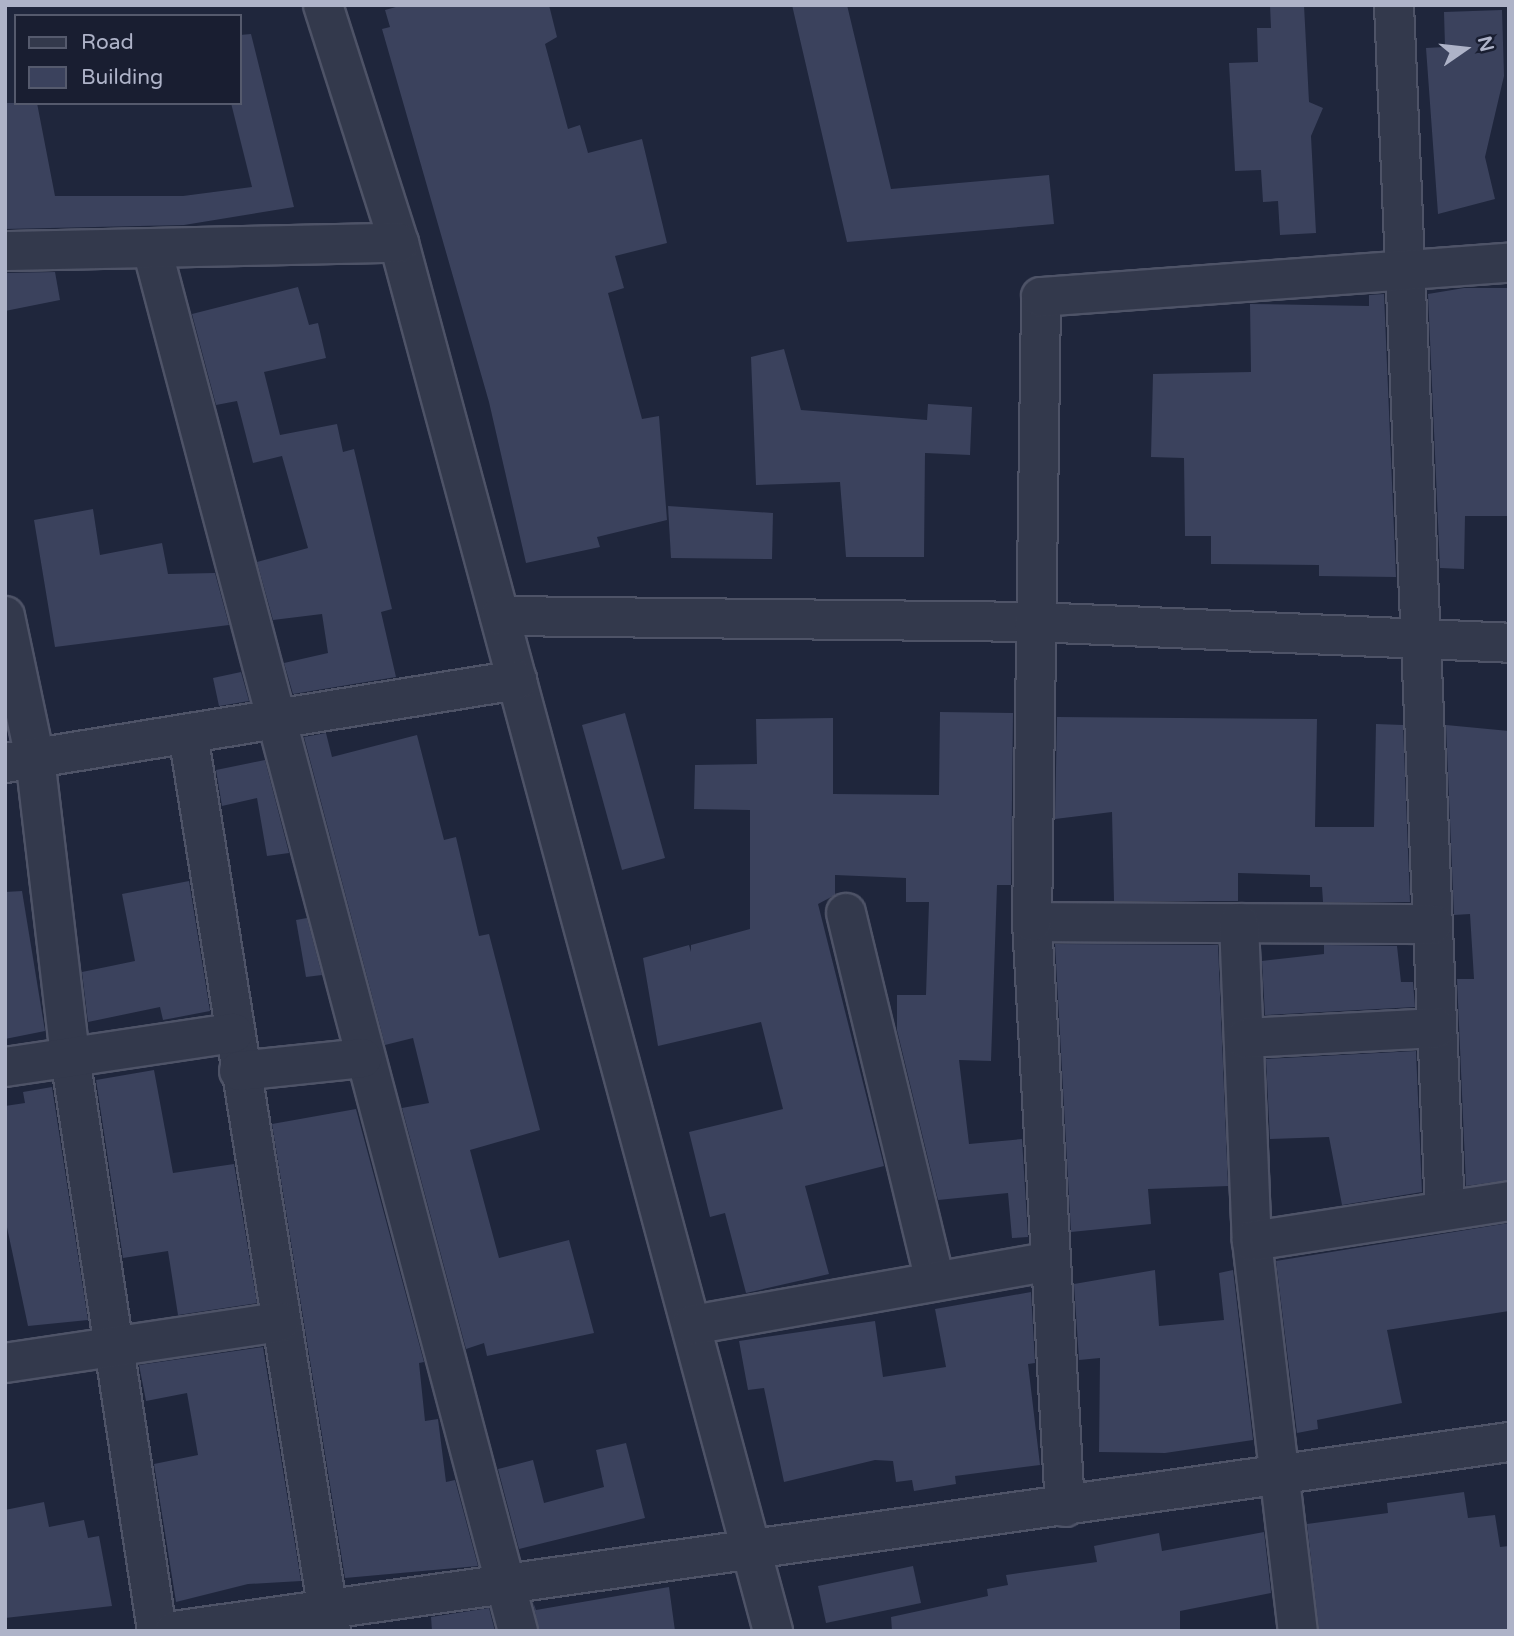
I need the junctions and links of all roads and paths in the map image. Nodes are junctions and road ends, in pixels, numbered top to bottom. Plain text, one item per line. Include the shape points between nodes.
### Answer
1 (323, 5) edge
2 (1394, 5) edge
3 (398, 243) junction
4 (152, 249) junction
5 (5, 251) edge
6 (1509, 263) edge
7 (1405, 269) junction
8 (500, 616) junction
9 (6, 621) edge
10 (1034, 622) junction
11 (1421, 642) junction
12 (1509, 643) edge
13 (517, 680) junction
14 (279, 719) junction
15 (188, 734) junction
16 (20, 761) edge
17 (846, 913) dead end
18 (1032, 922) junction
19 (1238, 923) junction
20 (1433, 924) junction
21 (1437, 1028) junction
22 (233, 1033) junction
23 (1245, 1038) junction
24 (70, 1057) junction
25 (362, 1058) junction
26 (5, 1067) edge
27 (239, 1071) junction
28 (1509, 1201) edge
29 (1445, 1210) junction
30 (1252, 1241) junction
31 (1051, 1261) junction
32 (934, 1278) junction
33 (280, 1322) junction
34 (692, 1325) junction
35 (117, 1346) junction
36 (5, 1363) edge
37 (1509, 1442) edge
38 (1279, 1475) junction
39 (1065, 1507) junction
40 (750, 1550) junction
41 (505, 1579) junction
42 (329, 1619) edge
43 (157, 1631) edge
44 (174, 1631) edge
45 (518, 1631) edge
46 (773, 1631) edge
47 (1298, 1631) edge

1 - 3 street
2 - 7 street
3 - 4 street
3 - 8 street
4 - 5 street
4 - 14 street
6 - 7 street
7 - 10 street via 1041,297
7 - 11 street
8 - 10 street
8 - 13 street
9 - 16 street
10 - 11 street
10 - 18 street
11 - 12 street
11 - 20 street
13 - 14 street
13 - 34 street
14 - 15 street
14 - 25 street
15 - 16 street
15 - 22 street
16 - 24 street
17 - 32 street
18 - 19 street
18 - 31 street
19 - 20 street
19 - 23 street
20 - 21 street
21 - 23 street
21 - 29 street
22 - 24 street
22 - 27 street
23 - 30 street
24 - 26 street
24 - 35 street
25 - 27 street
25 - 41 street
27 - 33 street
28 - 29 street
29 - 30 street
30 - 38 street
31 - 32 street
31 - 39 street
32 - 34 street
33 - 35 street
33 - 42 street
34 - 40 street
35 - 36 street
35 - 43 street
37 - 38 street
38 - 39 street
38 - 47 street
39 - 40 street
40 - 41 street
40 - 46 street
41 - 42 street
41 - 45 street
42 - 44 street

